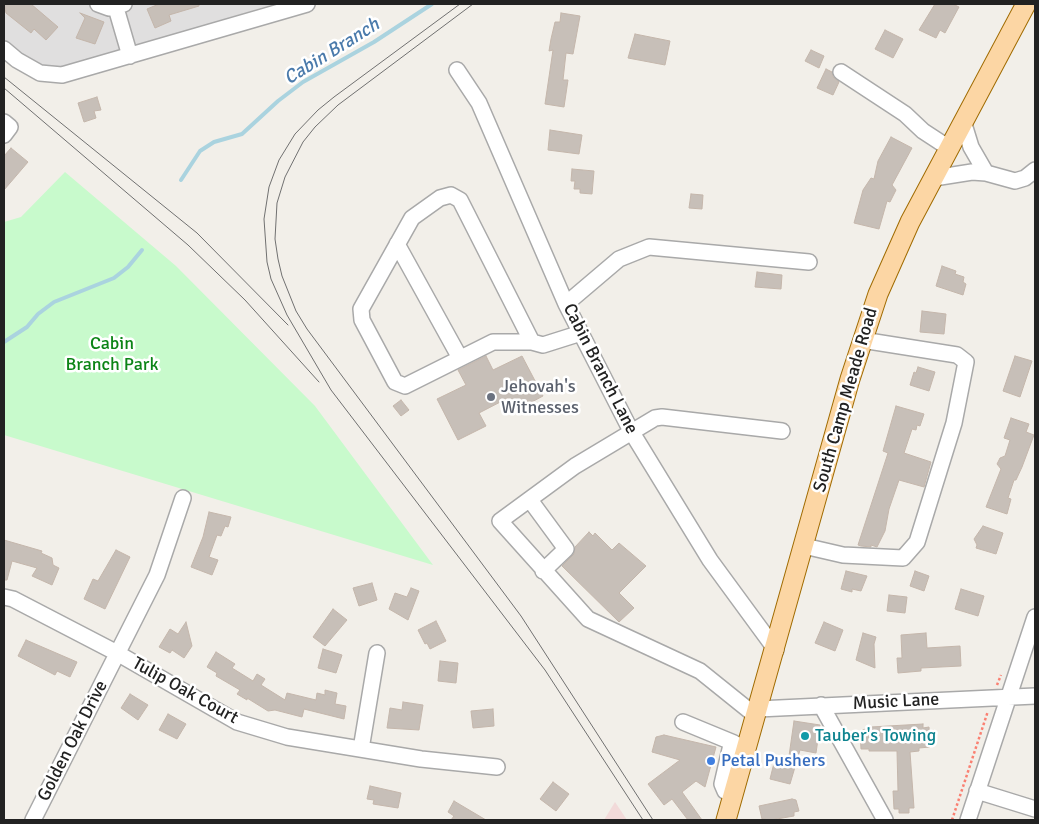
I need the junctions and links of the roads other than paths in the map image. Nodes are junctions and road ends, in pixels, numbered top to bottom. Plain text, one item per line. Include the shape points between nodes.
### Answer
1 (98, 4) edge
2 (307, 4) edge
3 (1025, 5) edge
4 (120, 6) edge
5 (4, 49) edge
6 (130, 56) junction
7 (457, 70) dead end
8 (841, 72) dead end
9 (963, 121) junction
10 (949, 148) junction
11 (1035, 170) edge
12 (986, 173) junction
13 (934, 178) junction
14 (398, 244) junction
15 (809, 262) dead end
16 (566, 304) junction
17 (581, 333) junction
18 (862, 340) junction
19 (532, 342) junction
20 (460, 358) junction
21 (631, 431) junction
22 (782, 431) dead end
23 (183, 498) dead end
24 (530, 500) junction
25 (804, 546) junction
26 (543, 571) junction
27 (4, 597) edge
28 (1035, 617) edge
29 (776, 650) junction
30 (117, 653) junction
31 (377, 653) dead end
32 (1008, 696) junction
33 (1035, 696) edge
34 (821, 705) junction
35 (757, 712) junction
36 (683, 722) dead end
37 (741, 744) junction
38 (361, 749) junction
39 (497, 767) dead end
40 (977, 791) junction
41 (1035, 810) edge
42 (33, 820) edge
43 (726, 820) edge
44 (885, 820) edge
45 (968, 820) edge

1 - 4 street via 109,8
2 - 6 street
3 - 9 main road, South Camp Meade Road
4 - 6 street
5 - 6 street via 40,73 62,75
7 - 16 street, Cabin Branch Lane via 480,103
8 - 10 street
9 - 10 main road, South Camp Meade Road
9 - 12 street via 971,147
10 - 13 main road, South Camp Meade Road
11 - 12 street via 1015,182
12 - 13 street via 959,173
13 - 18 main road, South Camp Meade Road via 878,294
14 - 19 street via 412,218 433,203 451,195 460,200
14 - 20 street
14 - 20 street via 361,309 362,320 395,382 405,386
15 - 16 street via 650,247 619,260
16 - 17 street, Cabin Branch Lane
17 - 19 street via 543,345
17 - 21 street, Cabin Branch Lane
18 - 25 main road, South Camp Meade Road
18 - 25 street via 957,355 966,362 954,423 917,542 903,558 843,555
19 - 20 street via 493,342
21 - 22 street via 662,417
21 - 24 street via 575,466
21 - 29 street, Cabin Branch Lane via 710,560
23 - 30 street, Golden Oak Drive via 157,575
24 - 26 street via 566,549
24 - 26 street via 500,521
25 - 29 main road, South Camp Meade Road
26 - 35 street via 588,619 700,670
27 - 30 street, Tulip Oak Court
28 - 32 street
29 - 35 main road, South Camp Meade Road
30 - 38 street, Tulip Oak Court via 237,722 287,737
30 - 42 street, Golden Oak Drive
31 - 38 street
32 - 33 street, Music Lane
32 - 34 street, Music Lane
32 - 40 street
34 - 35 street, Music Lane
34 - 44 street
35 - 37 main road, South Camp Meade Road
36 - 37 street
37 - 43 main road, South Camp Meade Road via 734,793
38 - 39 street, Tulip Oak Court
40 - 41 street
40 - 45 street

